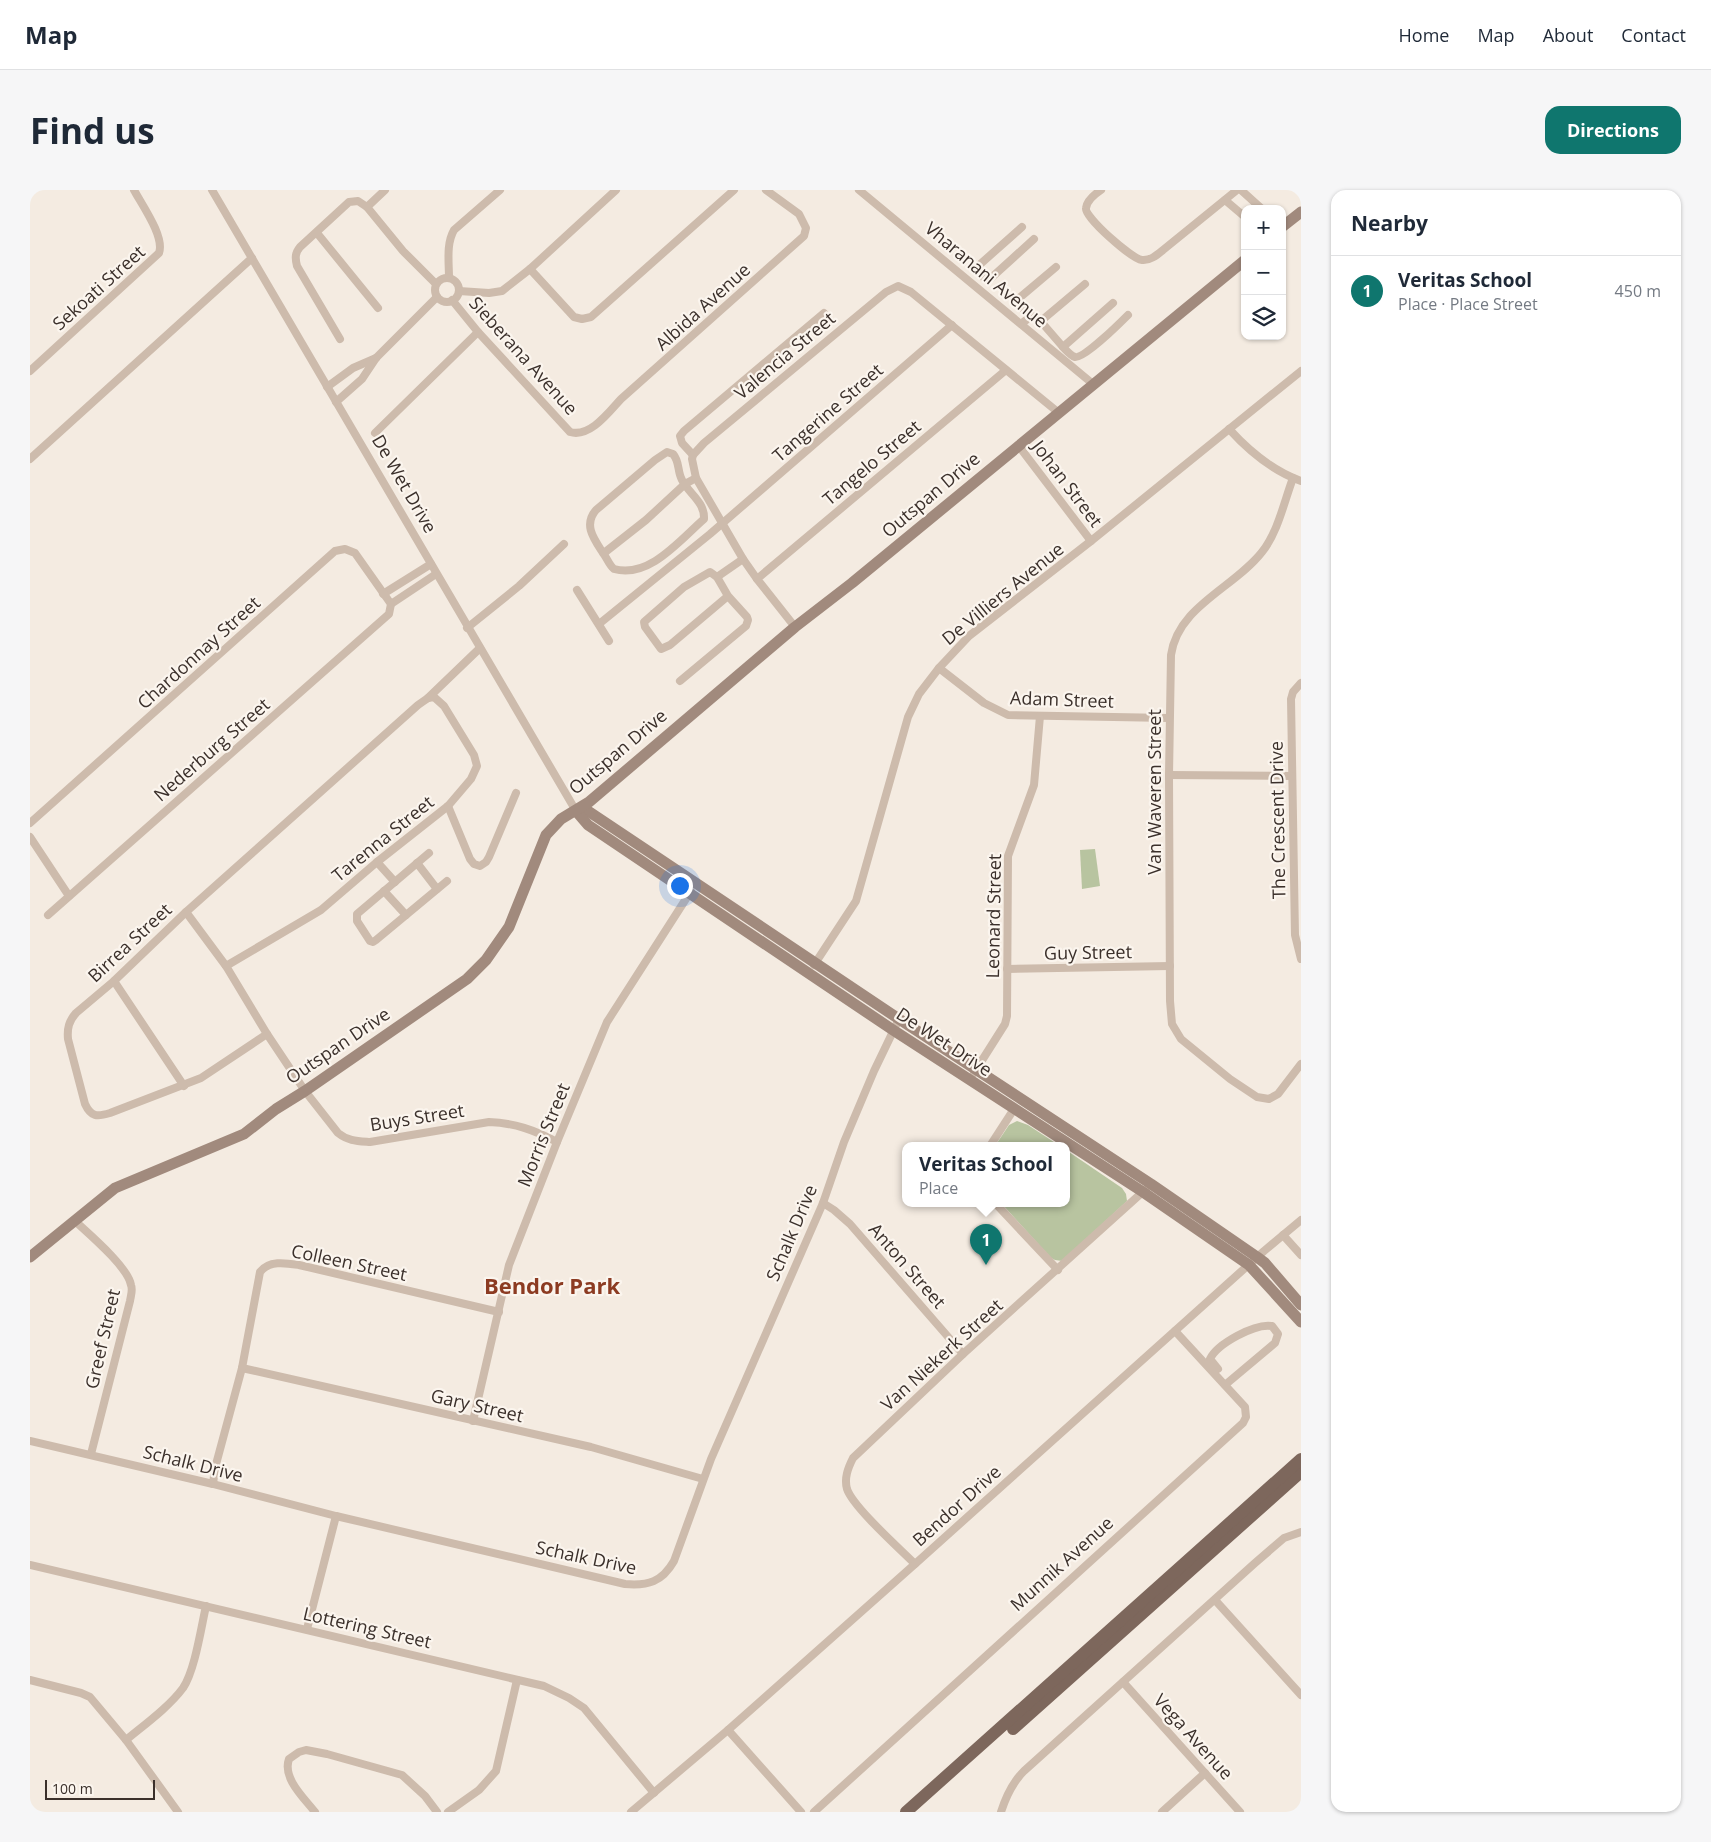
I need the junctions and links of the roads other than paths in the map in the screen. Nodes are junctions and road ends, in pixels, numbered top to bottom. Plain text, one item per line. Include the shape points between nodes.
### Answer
1 (134, 190) edge
2 (212, 190) edge
3 (386, 190) edge
4 (500, 190) edge
5 (616, 190) edge
6 (734, 190) edge
7 (766, 190) edge
8 (859, 190) edge
9 (1100, 190) edge
10 (1239, 190) edge
11 (1225, 200) junction
12 (1257, 205) edge
13 (367, 207) junction
14 (1301, 212) edge
15 (1241, 214) edge
16 (1286, 224) edge
17 (1022, 227) dead end
18 (317, 233) junction
19 (1034, 239) dead end
20 (252, 258) junction
21 (1241, 263) edge
22 (1056, 267) dead end
23 (530, 269) junction
24 (978, 273) junction
25 (449, 278) junction
26 (970, 282) junction
27 (436, 284) junction
28 (1085, 284) dead end
29 (459, 291) junction
30 (437, 297) junction
31 (452, 300) junction
32 (1114, 303) dead end
33 (378, 308) dead end
34 (824, 313) dead end
35 (1128, 315) dead end
36 (1033, 316) junction
37 (1041, 321) junction
38 (1020, 324) junction
39 (952, 325) junction
40 (478, 332) junction
41 (340, 339) dead end
42 (1063, 347) junction
43 (376, 358) junction
44 (1006, 370) junction
45 (30, 371) edge
46 (1301, 371) edge
47 (1093, 384) junction
48 (327, 387) junction
49 (336, 402) junction
50 (1059, 413) junction
51 (1229, 429) junction
52 (570, 432) joint
53 (375, 433) dead end
54 (1018, 444) junction
55 (693, 455) junction
56 (30, 459) edge
57 (696, 478) junction
58 (1293, 478) junction
59 (1301, 481) edge
60 (685, 484) junction
61 (723, 523) junction
62 (1091, 541) junction
63 (564, 544) dead end
64 (604, 553) junction
65 (743, 559) junction
66 (431, 564) junction
67 (436, 574) junction
68 (717, 577) junction
69 (757, 579) junction
70 (578, 590) dead end
71 (383, 594) junction
72 (728, 596) junction
73 (391, 604) junction
74 (599, 624) junction
75 (795, 627) junction
76 (468, 628) junction
77 (609, 641) dead end
78 (480, 648) junction
79 (939, 668) junction
80 (680, 681) dead end
81 (1301, 683) edge
82 (431, 698) junction
83 (1040, 716) junction
84 (1169, 718) junction
85 (1169, 775) junction
86 (1292, 776) junction
87 (516, 793) dead end
88 (448, 806) junction
89 (579, 809) junction
90 (30, 823) edge
91 (30, 837) edge
92 (429, 853) dead end
93 (377, 862) junction
94 (417, 863) junction
95 (1298, 875) edge
96 (447, 881) dead end
97 (395, 882) junction
98 (693, 888) junction
99 (437, 890) junction
100 (384, 891) junction
101 (69, 896) junction
102 (186, 912) junction
103 (48, 915) dead end
104 (406, 915) junction
105 (1301, 959) edge
106 (816, 962) junction
107 (226, 966) junction
108 (1170, 966) junction
109 (1007, 969) junction
110 (809, 972) junction
111 (114, 981) junction
112 (899, 1019) junction
113 (893, 1030) junction
114 (267, 1034) junction
115 (1301, 1064) edge
116 (977, 1069) junction
117 (970, 1080) junction
118 (184, 1086) junction
119 (305, 1091) junction
120 (1014, 1109) junction
121 (557, 1142) junction
122 (993, 1142) edge
123 (1070, 1142) edge
124 (1070, 1142) edge
125 (1147, 1188) junction
126 (823, 1203) junction
127 (999, 1207) edge
128 (1301, 1220) edge
129 (75, 1221) junction
130 (1283, 1235) junction
131 (1301, 1255) edge
132 (30, 1257) edge
133 (1253, 1261) junction
134 (1058, 1270) junction
135 (1301, 1305) edge
136 (499, 1312) junction
137 (1301, 1322) edge
138 (1175, 1331) junction
139 (962, 1354) junction
140 (242, 1368) junction
141 (1227, 1383) junction
142 (473, 1421) junction
143 (30, 1441) edge
144 (91, 1454) junction
145 (1301, 1459) edge
146 (1301, 1472) edge
147 (704, 1479) junction
148 (213, 1484) junction
149 (336, 1516) junction
150 (1301, 1532) edge
151 (915, 1564) junction
152 (30, 1566) edge
153 (1215, 1600) junction
154 (206, 1606) junction
155 (307, 1629) junction
156 (30, 1680) edge
157 (517, 1680) junction
158 (1124, 1682) junction
159 (1301, 1695) edge
160 (728, 1730) junction
161 (126, 1740) junction
162 (1205, 1773) junction
163 (654, 1793) junction
164 (178, 1812) edge
165 (315, 1812) edge
166 (438, 1812) edge
167 (448, 1812) edge
168 (630, 1812) edge
169 (801, 1812) edge
170 (814, 1812) edge
171 (906, 1812) edge
172 (920, 1812) edge
173 (1001, 1812) edge
174 (1162, 1812) edge
175 (1240, 1812) edge

1 - 45 street, Sekoati Street via 161,244 159,254
2 - 20 street, De Wet Drive
3 - 13 street
4 - 25 street via 454,230 449,241
5 - 23 street
6 - 23 street via 592,317 582,319 574,316
7 - 52 street, Albida Avenue via 802,218 806,228 804,236 594,426 582,433
8 - 26 street, Vharanani Avenue
9 - 11 street via 1090,200 1086,212 1093,222 1140,260 1150,259 1163,250
10 - 11 street
10 - 12 street
11 - 15 street
13 - 18 street via 358,201 349,202
13 - 27 street via 398,246
14 - 16 street
17 - 24 street via 977,267
18 - 33 street
18 - 41 street via 300,247 295,259
19 - 24 street via 991,278 985,279
20 - 48 street, De Wet Drive
20 - 56 street
21 - 47 street, Outspan Drive
22 - 36 street via 1017,300 1017,304
23 - 29 street via 497,293
24 - 26 street
25 - 27 street
25 - 29 street via 458,285
26 - 38 street, Vharanani Avenue
27 - 30 street
28 - 37 street
29 - 31 street
30 - 31 street via 443,301
30 - 43 street
31 - 40 street, Sieberana Avenue
32 - 42 street
34 - 55 street via 684,431 680,440
35 - 42 street via 1078,357
36 - 37 street
36 - 38 street
37 - 42 street
38 - 47 street, Vharanani Avenue
39 - 44 street, Valencia Street
39 - 55 street, Valencia Street via 906,288 891,288
39 - 61 street, Tangerine Street
40 - 52 street, Sieberana Avenue
40 - 53 street
43 - 48 street via 353,368
43 - 49 street via 362,379
44 - 50 street, Valencia Street
44 - 69 street, Tangelo Street
46 - 51 street, De Villiers Avenue
47 - 50 street, Outspan Drive
48 - 49 street, De Wet Drive
49 - 66 street, De Wet Drive
50 - 54 street, Outspan Drive
51 - 58 street via 1262,459
51 - 62 street, De Villiers Avenue
54 - 62 street, Johan Street
54 - 75 street, Outspan Drive
55 - 57 street
57 - 60 street
57 - 61 street
58 - 59 street
58 - 84 street, Van Waveren Street via 1262,551 1193,614 1176,634 1172,642
60 - 64 street
60 - 64 street via 702,506 704,519 657,560 636,570 616,570
60 - 64 street via 678,460 673,454 664,453 596,510 589,523 594,539
61 - 65 street
61 - 74 street, Tangerine Street
62 - 79 street, De Villiers Avenue via 975,632
63 - 76 street
65 - 68 street
65 - 69 street
66 - 67 street, De Wet Drive
66 - 71 street
67 - 73 street, Nederburg Street
67 - 76 street, De Wet Drive
68 - 72 street
68 - 72 street via 710,572 684,587 647,618 643,624 645,628 660,649 664,648
69 - 75 street
70 - 74 street
71 - 73 street
71 - 90 street, Chardonnay Street via 355,554 345,549 335,551
72 - 80 street via 747,617 746,626
73 - 101 street, Nederburg Street via 389,614
74 - 77 street
75 - 89 street, Outspan Drive
76 - 78 street, De Wet Drive
78 - 82 street, Birrea Street
78 - 89 street, De Wet Drive
79 - 83 street, Adam Street via 998,712
79 - 106 street, De Villiers Avenue via 919,694 908,717 856,901
81 - 86 street, The Crescent Drive via 1291,698
82 - 88 street, Tarenna Street via 444,706 476,760 471,779
82 - 102 street, Birrea Street via 410,711
83 - 84 street, Adam Street
83 - 109 street, Leonard Street via 1034,785 1008,856
84 - 85 street, Van Waveren Street
85 - 86 street
85 - 108 street, Van Waveren Street
86 - 95 street, The Crescent Drive
87 - 88 street via 489,857 480,866 470,859
88 - 93 street, Tarenna Street
89 - 98 street, De Wet Drive
89 - 119 street, Outspan Drive via 556,823 546,835 509,927 486,960 467,979
91 - 101 street
92 - 94 street
93 - 97 street
93 - 107 street, Tarenna Street via 315,914
94 - 97 street
94 - 99 street
95 - 105 street, The Crescent Drive via 1295,936
96 - 99 street
97 - 100 street
98 - 106 street, De Wet Drive
98 - 110 street, De Wet Drive
98 - 121 street, Morris Street via 607,1022
99 - 104 street
100 - 104 street
100 - 104 street via 357,914 356,918 370,941 376,940
101 - 103 street, Nederburg Street
102 - 107 street, Buys Street
102 - 111 street, Birrea Street
106 - 110 street, De Villiers Avenue
106 - 112 street, De Wet Drive
107 - 114 street, Buys Street
108 - 109 street, Guy Street
108 - 115 street, Van Waveren Street via 1170,1016 1175,1031 1230,1079 1257,1097 1269,1099 1282,1091
109 - 116 street, Leonard Street via 1008,1016
110 - 113 street, De Wet Drive
111 - 118 street
111 - 118 street, Birrea Street via 76,1013 68,1029 88,1111 102,1116
112 - 113 street, Schalk Drive
112 - 116 street, De Wet Drive
113 - 117 street, De Wet Drive
113 - 126 street, Schalk Drive via 847,1134
114 - 118 street, Birrea Street via 210,1074
114 - 119 street, Buys Street
116 - 117 street, Leonard Street
116 - 125 street, De Wet Drive
117 - 120 street, De Wet Drive
119 - 121 street, Buys Street via 338,1133 353,1141 370,1142 505,1122 520,1125
119 - 129 street, Outspan Drive via 237,1138 114,1188
120 - 122 street
120 - 124 street, De Wet Drive
121 - 136 street, Morris Street via 509,1265
123 - 125 street, De Wet Drive
125 - 133 street, De Wet Drive
125 - 134 street, Van Niekerk Street
126 - 139 street, Anton Street via 850,1224
126 - 147 street, Schalk Drive
127 - 134 street
128 - 130 street, Bendor Drive
129 - 132 street, Outspan Drive
129 - 144 street, Greef Street via 116,1262 131,1284 130,1301
130 - 131 street
130 - 133 street, Bendor Drive
133 - 135 street, De Wet Drive via 1265,1263
133 - 137 street, De Wet Drive
133 - 138 street, Bendor Drive
134 - 139 street, Van Niekerk Street
136 - 140 street, Colleen Street via 299,1265 275,1264 260,1272
136 - 142 street, Morris Street
138 - 141 street, Munnik Avenue
138 - 151 street, Bendor Drive
139 - 151 street, Van Niekerk Street via 865,1445 848,1469 847,1488 852,1497
140 - 142 street, Gary Street
140 - 148 street, Colleen Street
141 - 141 street via 1275,1344 1278,1334 1272,1326 1234,1338 1211,1356 1211,1362
141 - 170 street, Munnik Avenue via 1245,1407 1243,1423
142 - 147 street, Gary Street via 591,1447
143 - 144 street, Schalk Drive
144 - 148 street, Schalk Drive
145 - 171 main road
146 - 172 main road
147 - 149 street, Schalk Drive via 668,1572 641,1585 625,1584
148 - 149 street, Schalk Drive
149 - 155 street
150 - 153 street via 1284,1538
151 - 160 street, Bendor Drive
152 - 154 street, Lottering Street
153 - 158 street
153 - 159 street
154 - 155 street, Lottering Street
154 - 161 street via 184,1687
155 - 157 street, Lottering Street
156 - 161 street via 90,1697
157 - 163 street, Lottering Street via 544,1686 584,1708
157 - 167 street via 496,1772 479,1790
158 - 162 street, Vega Avenue
158 - 173 street via 1016,1779
160 - 163 street, Bendor Drive
160 - 169 street
161 - 164 street
162 - 174 street
162 - 175 street, Vega Avenue
163 - 168 street, Bendor Drive
165 - 166 street via 290,1778 288,1770 289,1759 306,1750 402,1775

